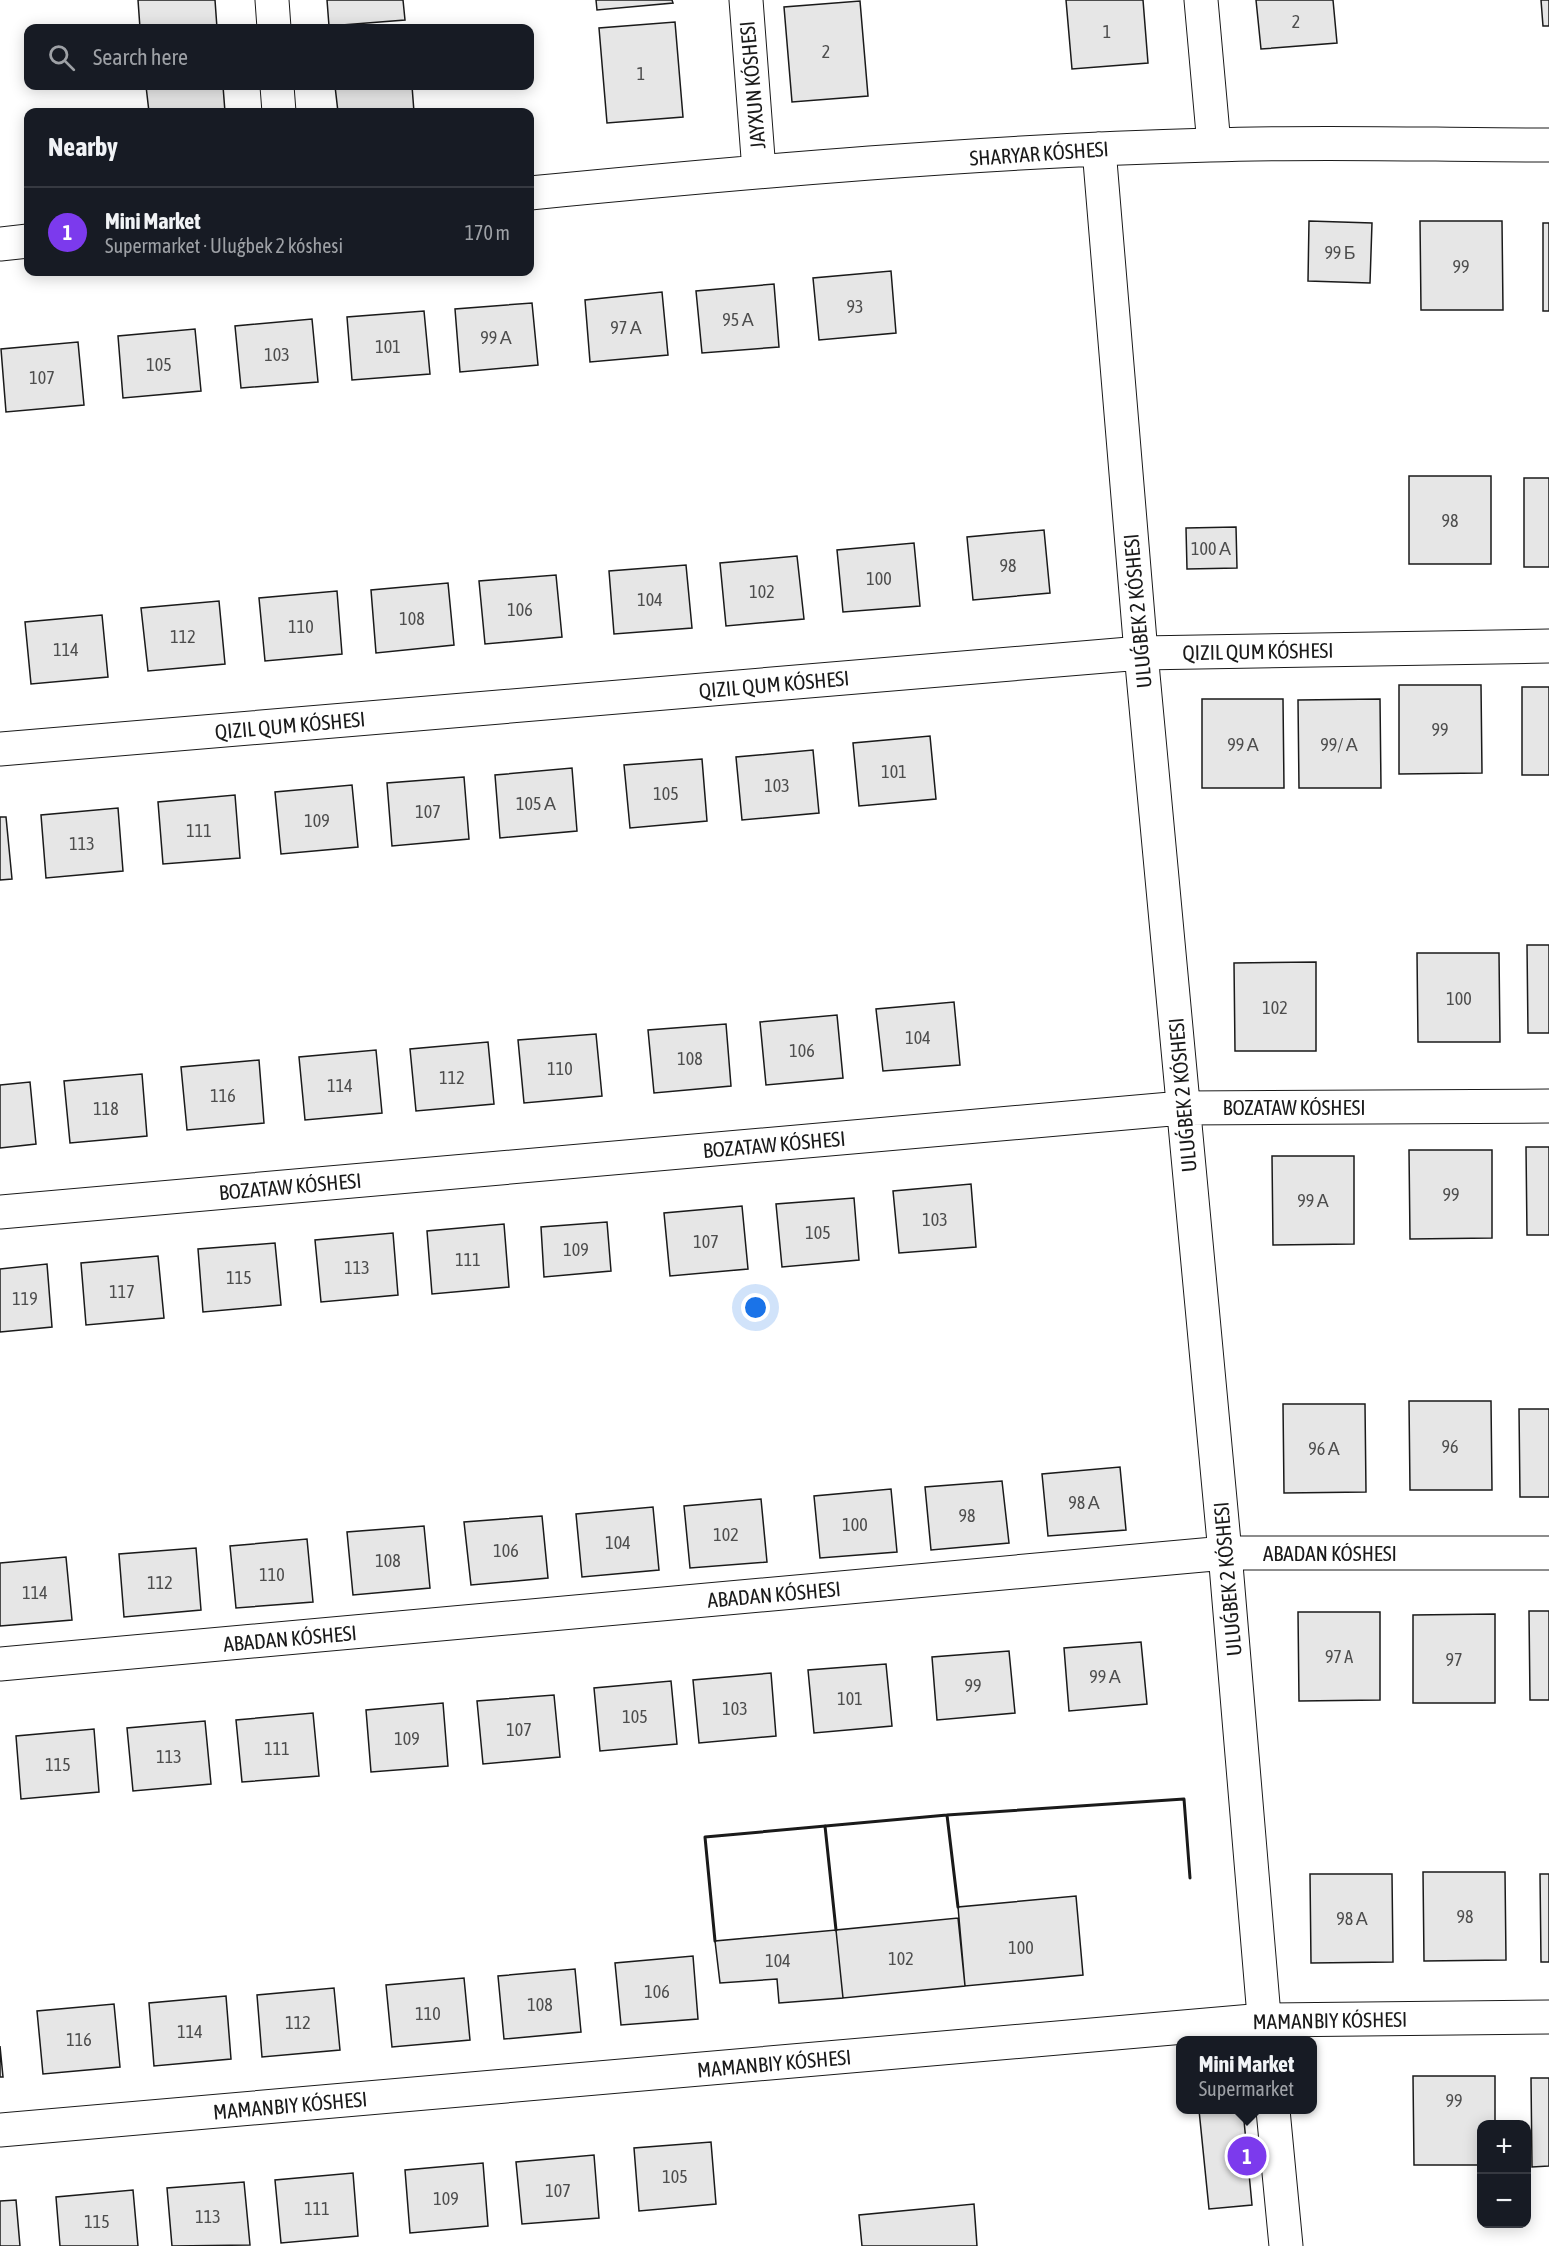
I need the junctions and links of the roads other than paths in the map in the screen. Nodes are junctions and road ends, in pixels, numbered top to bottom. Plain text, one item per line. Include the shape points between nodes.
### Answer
1 (272, 0) edge
2 (746, 0) edge
3 (1201, 0) edge
4 (274, 24) edge
5 (277, 90) edge
6 (279, 108) edge
7 (1214, 145) junction
8 (1549, 145) edge
9 (1099, 149) junction
10 (759, 171) junction
11 (534, 193) edge
12 (24, 241) edge
13 (0, 244) edge
14 (1549, 646) edge
15 (1141, 653) junction
16 (0, 750) edge
17 (1549, 1106) edge
18 (1182, 1108) junction
19 (0, 1212) edge
20 (1225, 1553) junction
21 (1549, 1553) edge
22 (0, 1664) edge
23 (1549, 2017) edge
24 (1265, 2030) edge
25 (1189, 2036) edge
26 (1176, 2037) edge
27 (1273, 2114) edge
28 (0, 2130) edge
29 (1286, 2246) edge

1 - 4 street
2 - 10 street, JAYXUN KÓSHESI
3 - 7 street
5 - 6 street
7 - 8 street, SHARYAR KÓSHESI
7 - 9 street, SHARYAR KÓSHESI
9 - 10 street, SHARYAR KÓSHESI
9 - 15 street, ULUǴBEK 2 KÓSHESI
10 - 11 street, SHARYAR KÓSHESI
12 - 13 street
14 - 15 street
15 - 16 street
15 - 18 street, ULUǴBEK 2 KÓSHESI
17 - 18 street, BOZATAW KÓSHESI
18 - 19 street, BOZATAW KÓSHESI
18 - 20 street, ULUǴBEK 2 KÓSHESI
20 - 21 street, ABADAN KÓSHESI
20 - 22 street, ABADAN KÓSHESI
20 - 24 street, ULUǴBEK 2 KÓSHESI
23 - 24 street, MAMANBIY KÓSHESI
24 - 25 street, MAMANBIY KÓSHESI
26 - 28 street, MAMANBIY KÓSHESI
27 - 29 street

